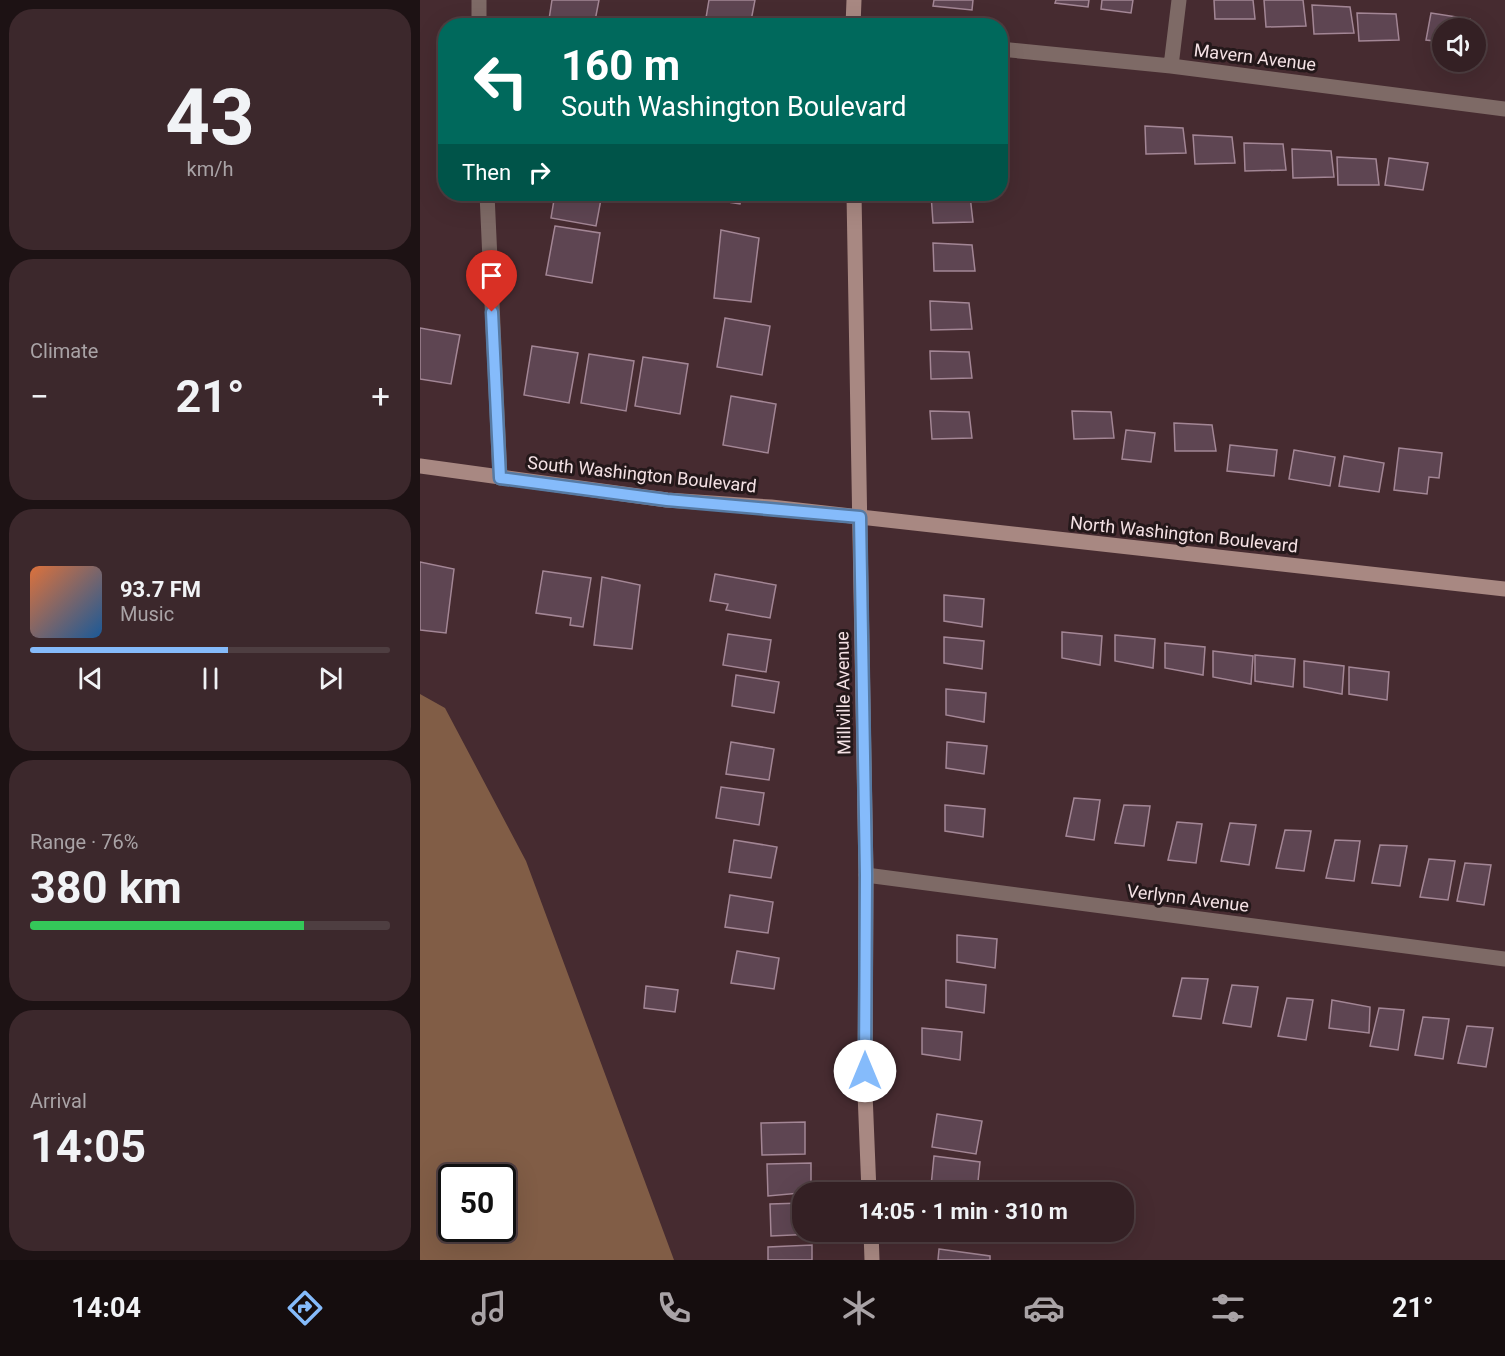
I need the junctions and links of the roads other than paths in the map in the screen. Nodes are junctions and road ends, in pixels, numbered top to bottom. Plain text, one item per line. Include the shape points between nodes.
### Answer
1 (479, 0) edge
2 (854, 0) edge
3 (1179, 0) edge
4 (479, 18) edge
5 (854, 18) edge
6 (1008, 50) edge
7 (1171, 66) junction
8 (1505, 108) edge
9 (487, 201) edge
10 (854, 201) edge
11 (420, 466) edge
12 (500, 478) junction
13 (860, 517) junction
14 (1505, 589) edge
15 (866, 875) junction
16 (1505, 959) edge
17 (869, 1182) edge
18 (871, 1242) edge
19 (872, 1260) edge

1 - 4 street
2 - 5 street
3 - 7 street
6 - 7 street, Mavern Avenue
7 - 8 street, Mavern Avenue
9 - 12 street
10 - 13 street, Millville Avenue
11 - 12 street, South Washington Boulevard
12 - 13 street, South Washington Boulevard via 667,500
13 - 14 street, North Washington Boulevard
13 - 15 street, Millville Avenue
15 - 16 street, Verlynn Avenue
15 - 17 street, Millville Avenue
18 - 19 street

